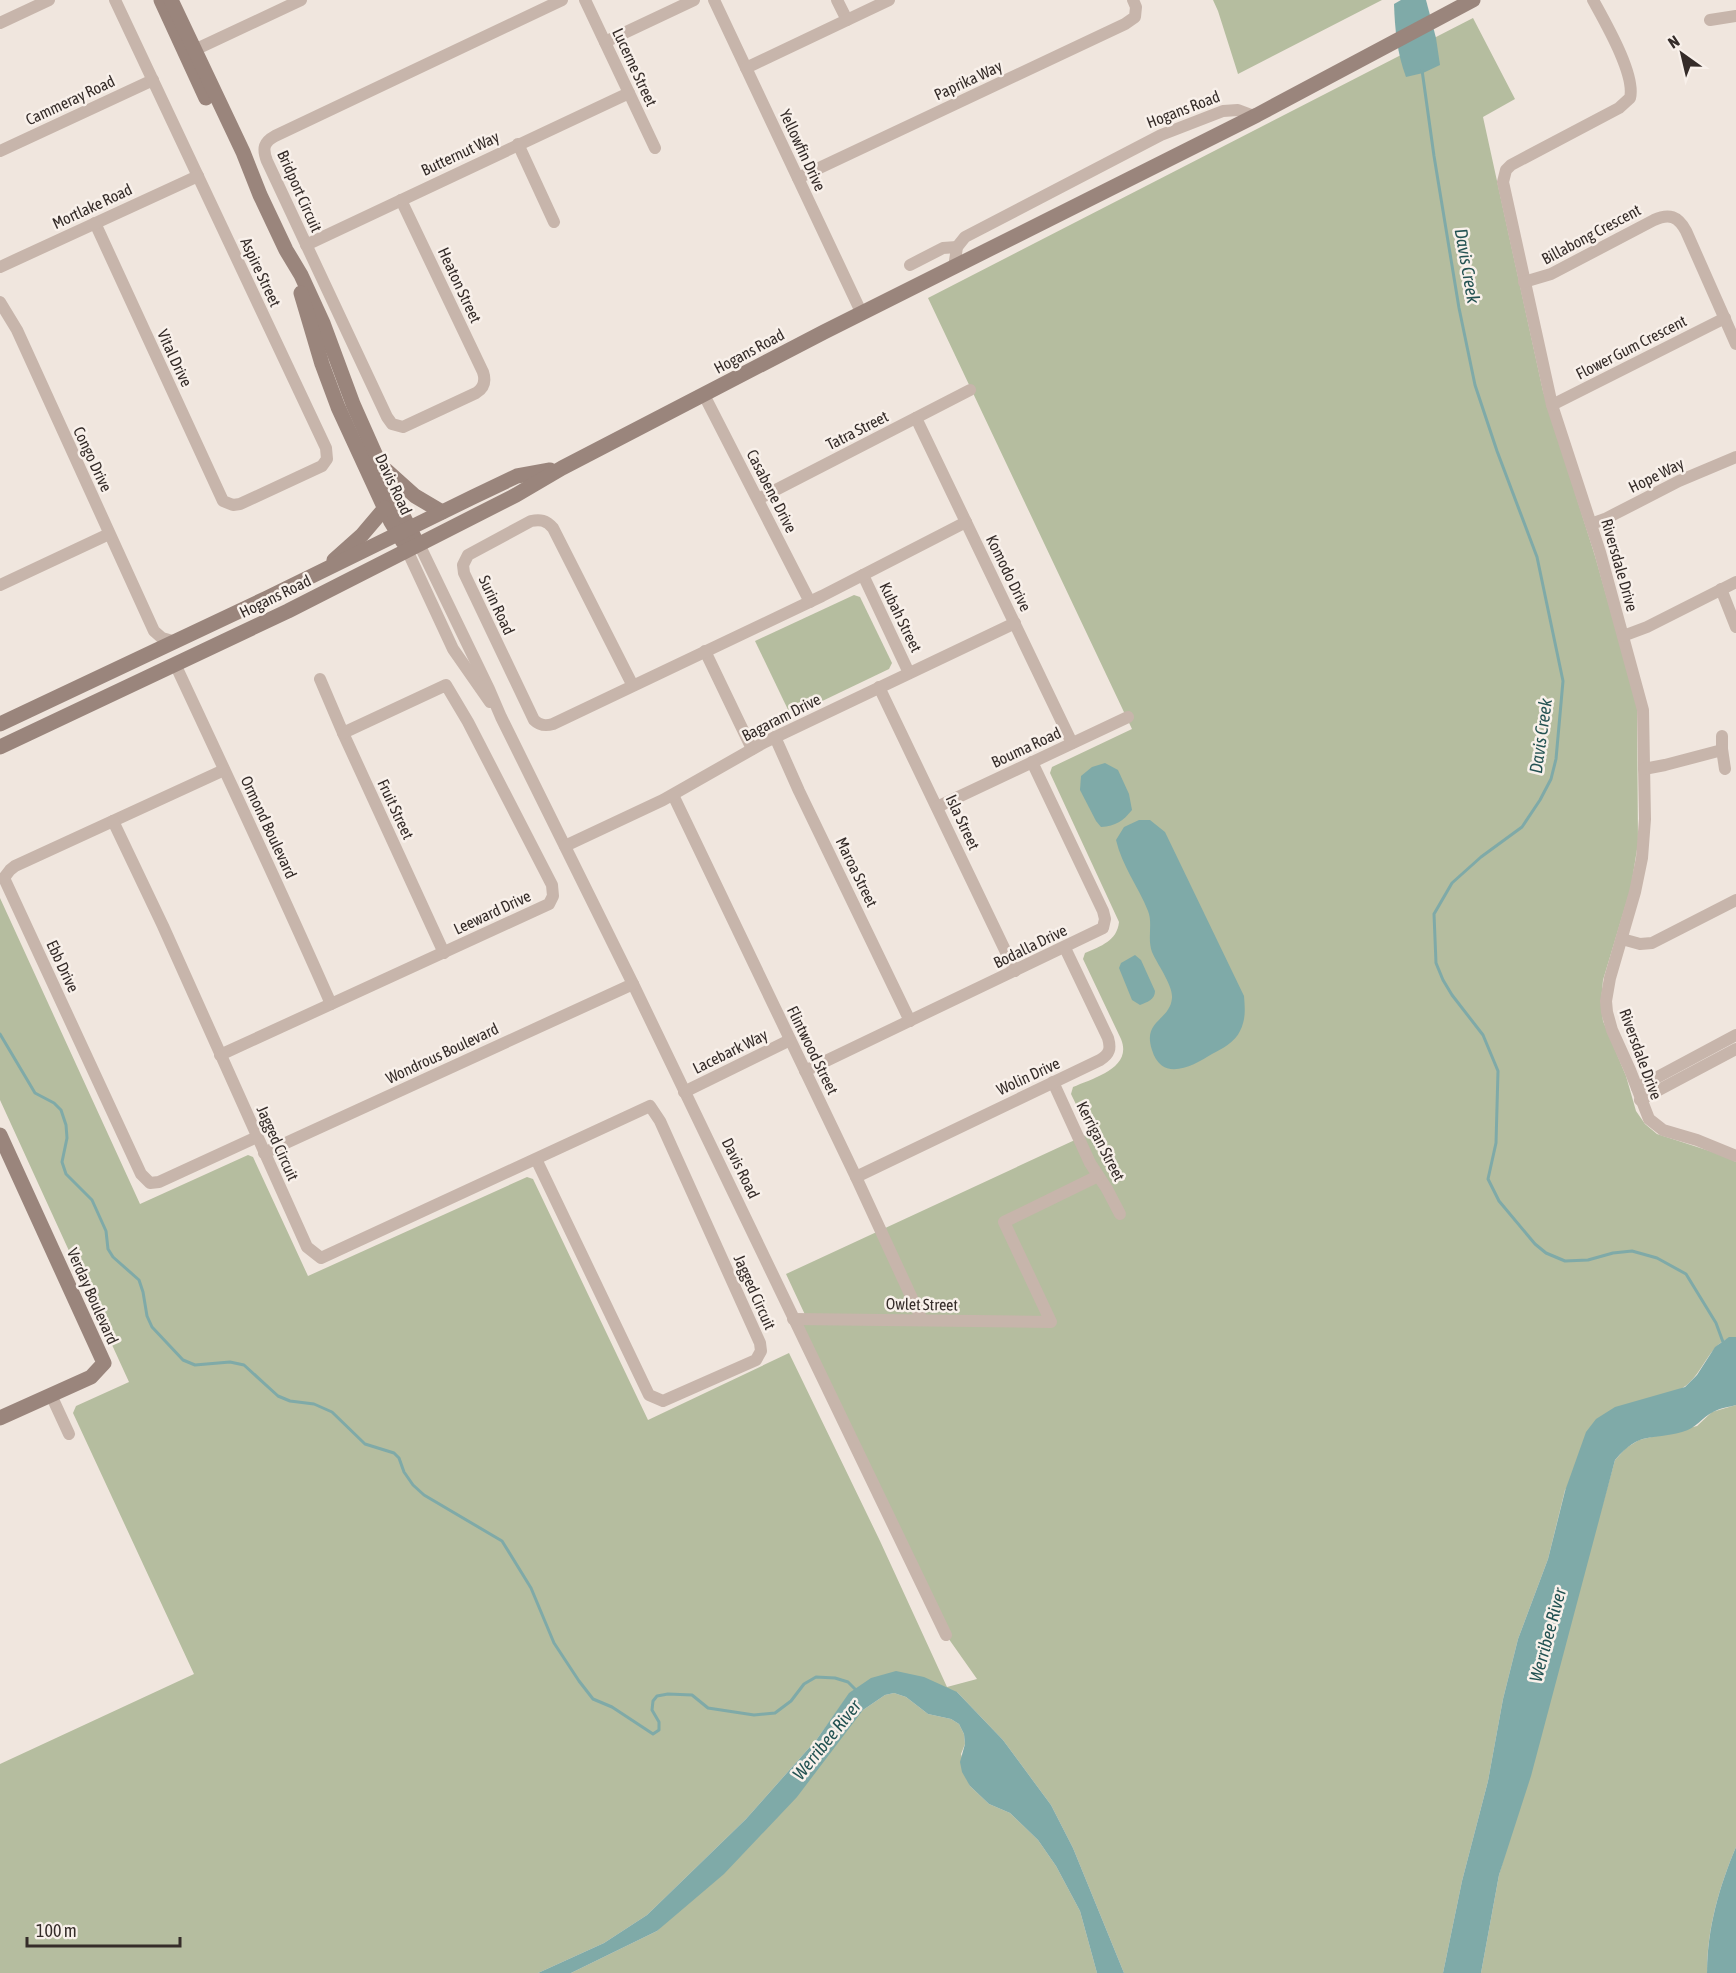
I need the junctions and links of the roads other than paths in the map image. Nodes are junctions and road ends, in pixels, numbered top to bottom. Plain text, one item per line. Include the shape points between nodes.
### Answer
1 (49, 0) edge
2 (115, 0) edge
3 (161, 0) edge
4 (171, 0) edge
5 (301, 0) edge
6 (562, 0) edge
7 (585, 0) edge
8 (694, 0) edge
9 (714, 0) edge
10 (837, 0) edge
11 (889, 0) edge
12 (1133, 0) edge
13 (1473, 0) edge
14 (1593, 0) edge
15 (1736, 16) edge
16 (847, 20) junction
17 (1710, 20) dead end
18 (0, 22) edge
19 (605, 42) junction
20 (190, 53) junction
21 (746, 68) junction
22 (153, 80) junction
23 (629, 93) junction
24 (1254, 116) junction
25 (518, 144) junction
26 (655, 148) dead end
27 (0, 151) edge
28 (198, 176) junction
29 (798, 178) junction
30 (402, 200) junction
31 (554, 222) dead end
32 (95, 223) junction
33 (306, 245) junction
34 (957, 247) junction
35 (286, 250) junction
36 (910, 264) dead end
37 (0, 267) edge
38 (954, 268) junction
39 (1524, 282) junction
40 (2, 310) edge
41 (862, 314) junction
42 (1725, 318) junction
43 (1736, 344) edge
44 (483, 385) joint
45 (970, 390) dead end
46 (704, 395) junction
47 (1552, 405) junction
48 (916, 418) junction
49 (1736, 457) edge
50 (382, 466) junction
51 (562, 468) junction
52 (758, 499) junction
53 (229, 505) joint
54 (385, 508) junction
55 (442, 512) junction
56 (966, 522) junction
57 (1591, 524) junction
58 (404, 532) junction
59 (110, 534) junction
60 (413, 547) junction
61 (326, 568) junction
62 (863, 575) junction
63 (1, 581) edge
64 (1736, 582) edge
65 (1720, 589) junction
66 (810, 602) junction
67 (1015, 623) junction
68 (1736, 627) edge
69 (154, 631) junction
70 (1623, 636) junction
71 (176, 642) junction
72 (705, 651) junction
73 (144, 656) junction
74 (176, 664) junction
75 (909, 673) junction
76 (320, 679) dead end
77 (633, 686) junction
78 (879, 687) junction
79 (1128, 717) dead end
80 (0, 724) edge
81 (343, 733) junction
82 (1722, 736) dead end
83 (775, 737) junction
84 (1072, 743) junction
85 (0, 747) edge
86 (752, 749) junction
87 (1722, 750) junction
88 (1032, 762) junction
89 (1644, 769) junction
90 (1725, 769) dead end
91 (224, 771) junction
92 (673, 795) junction
93 (937, 807) junction
94 (113, 821) junction
95 (565, 846) junction
96 (1736, 900) edge
97 (1622, 939) junction
98 (1065, 948) junction
99 (444, 953) junction
100 (1015, 971) junction
101 (633, 984) junction
102 (332, 1004) junction
103 (910, 1022) junction
104 (1736, 1035) edge
105 (790, 1040) junction
106 (1736, 1050) edge
107 (1717, 1052) junction
108 (220, 1055) junction
109 (805, 1071) junction
110 (1053, 1082) junction
111 (1637, 1088) junction
112 (684, 1092) junction
113 (1640, 1100) junction
114 (0, 1135) edge
115 (257, 1137) junction
116 (264, 1152) junction
117 (1736, 1156) edge
118 (536, 1159) junction
119 (1098, 1176) junction
120 (856, 1177) junction
121 (1120, 1214) dead end
122 (793, 1319) junction
123 (922, 1320) junction
124 (51, 1395) junction
125 (0, 1418) edge
126 (69, 1434) dead end
127 (946, 1635) dead end

1 - 18 street
2 - 22 street, Aspire Street
3 - 20 street, Davis Road
4 - 20 street, Davis Road
5 - 20 street
6 - 33 street, Bridport Circuit via 268,141 264,149 267,160
7 - 19 street, Lucerne Street
8 - 19 street
9 - 21 street, Yellowfin Drive
10 - 16 street
11 - 16 street
12 - 29 street, Paprika Way via 1136,13 1125,24
13 - 24 street, Hogans Road
14 - 39 street, Riversdale Drive via 1618,49 1631,84 1630,98 1623,106 1506,170 1503,182
15 - 17 street
16 - 21 street
19 - 23 street, Lucerne Street
20 - 35 street, Davis Road via 223,134 260,195
21 - 29 street, Yellowfin Drive
22 - 27 street, Cammeray Road
22 - 28 street, Aspire Street
23 - 25 street, Butternut Way
23 - 26 street, Lucerne Street
24 - 34 street, Hogans Road via 1233,109 1176,129 969,235
24 - 38 street, Hogans Road
25 - 30 street, Butternut Way
25 - 31 street
28 - 32 street, Mortlake Road
28 - 53 street, Aspire Street via 328,455 318,468 240,504
29 - 41 street, Yellowfin Drive
30 - 33 street, Butternut Way
30 - 44 street, Heaton Street via 483,372
32 - 37 street, Mortlake Road
32 - 53 street, Vital Drive via 220,497
33 - 44 street, Bridport Circuit via 392,424 408,425 477,393
34 - 36 street via 943,248
34 - 38 street
35 - 50 street, Davis Road via 323,323 353,404
35 - 54 street, Davis Road via 331,390
38 - 41 street, Hogans Road
39 - 42 street, Billabong Crescent via 1543,278 1654,219 1670,216 1678,219 1686,231
39 - 47 street, Riversdale Drive
40 - 59 street, Congo Drive
41 - 46 street, Hogans Road
42 - 43 street, Billabong Crescent
42 - 47 street, Flower Gum Crescent
45 - 48 street, Tatra Street
46 - 51 street, Hogans Road
46 - 52 street, Casabene Drive
47 - 57 street, Riversdale Drive
48 - 52 street, Tatra Street
48 - 56 street, Komodo Drive
49 - 57 street, Hope Way
50 - 55 street via 415,496
50 - 58 street, Davis Road
51 - 55 street, Hogans Road via 517,476
51 - 60 street, Hogans Road
52 - 66 street, Casabene Drive
54 - 58 street, Davis Road
54 - 61 street
55 - 58 street, Hogans Road
56 - 62 street, Surin Road
56 - 67 street, Komodo Drive
57 - 70 street, Riversdale Drive
58 - 60 street, Davis Road
58 - 61 street, Hogans Road
59 - 63 street
59 - 69 street, Congo Drive
60 - 74 street, Hogans Road
60 - 95 street, Davis Road via 453,649 501,717
61 - 71 street, Hogans Road
62 - 66 street, Surin Road
62 - 75 street, Kubah Street
64 - 65 street
65 - 68 street
65 - 70 street
66 - 72 street, Surin Road
67 - 75 street, Bagaram Drive
67 - 84 street, Komodo Drive
69 - 71 street
69 - 73 street
70 - 89 street, Riversdale Drive via 1643,710
71 - 73 street, Hogans Road
72 - 77 street, Surin Road
72 - 86 street
73 - 80 street, Hogans Road
74 - 85 street, Hogans Road
74 - 91 street, Ormond Boulevard
75 - 78 street, Bagaram Drive
76 - 81 street, Fruit Street
77 - 77 street, Surin Road via 548,523 541,519 531,521 468,555 464,573 536,722 554,724
78 - 83 street, Bagaram Drive
78 - 93 street, Isla Street
79 - 84 street, Bouma Road
81 - 99 street, Fruit Street
81 - 99 street, Leeward Drive via 446,685 552,885 549,904
82 - 87 street
83 - 86 street, Bagaram Drive
83 - 103 street, Maroa Street
84 - 88 street, Bouma Road
86 - 92 street, Bagaram Drive
87 - 89 street
87 - 90 street
88 - 93 street, Bouma Road
88 - 98 street, Bodalla Drive via 1105,916 1100,931
89 - 97 street, Riversdale Drive via 1642,858
91 - 94 street, Ebb Drive
91 - 102 street, Ormond Boulevard
92 - 95 street, Bagaram Drive
92 - 105 street, Flintwood Street
93 - 100 street, Isla Street
94 - 108 street, Jagged Circuit
94 - 115 street, Ebb Drive via 15,866 4,878 145,1179 159,1182
95 - 101 street, Davis Road
96 - 97 street via 1652,943
97 - 111 street, Riversdale Drive via 1610,978 1607,1012
98 - 100 street, Bodalla Drive
98 - 110 street, Wolin Drive via 1108,1038 1110,1050 1100,1060
99 - 102 street, Leeward Drive
100 - 103 street, Bodalla Drive
101 - 112 street, Davis Road
101 - 116 street, Wondrous Boulevard
102 - 108 street, Leeward Drive
103 - 109 street, Bodalla Drive
104 - 107 street
105 - 109 street, Flintwood Street
105 - 112 street, Lacebark Way
106 - 107 street
107 - 111 street
107 - 113 street
108 - 115 street, Jagged Circuit
109 - 120 street, Flintwood Street
110 - 119 street, Kerrigan Street
110 - 120 street, Wolin Drive
111 - 113 street, Riversdale Drive
112 - 122 street, Davis Road
113 - 117 street, Riversdale Drive via 1648,1119 1658,1127
114 - 124 street, Verday Boulevard via 104,1363 91,1377
115 - 116 street, Jagged Circuit
116 - 118 street, Jagged Circuit via 307,1246 321,1258
118 - 118 street, Jagged Circuit via 650,1106 760,1343 756,1360 663,1401 649,1395
119 - 121 street, Kerrigan Street
119 - 123 street, Owlet Street via 1004,1222 1051,1322
120 - 123 street, Flintwood Street
122 - 123 street, Owlet Street
122 - 127 street, Davis Road
124 - 125 street, Verday Boulevard
124 - 126 street

